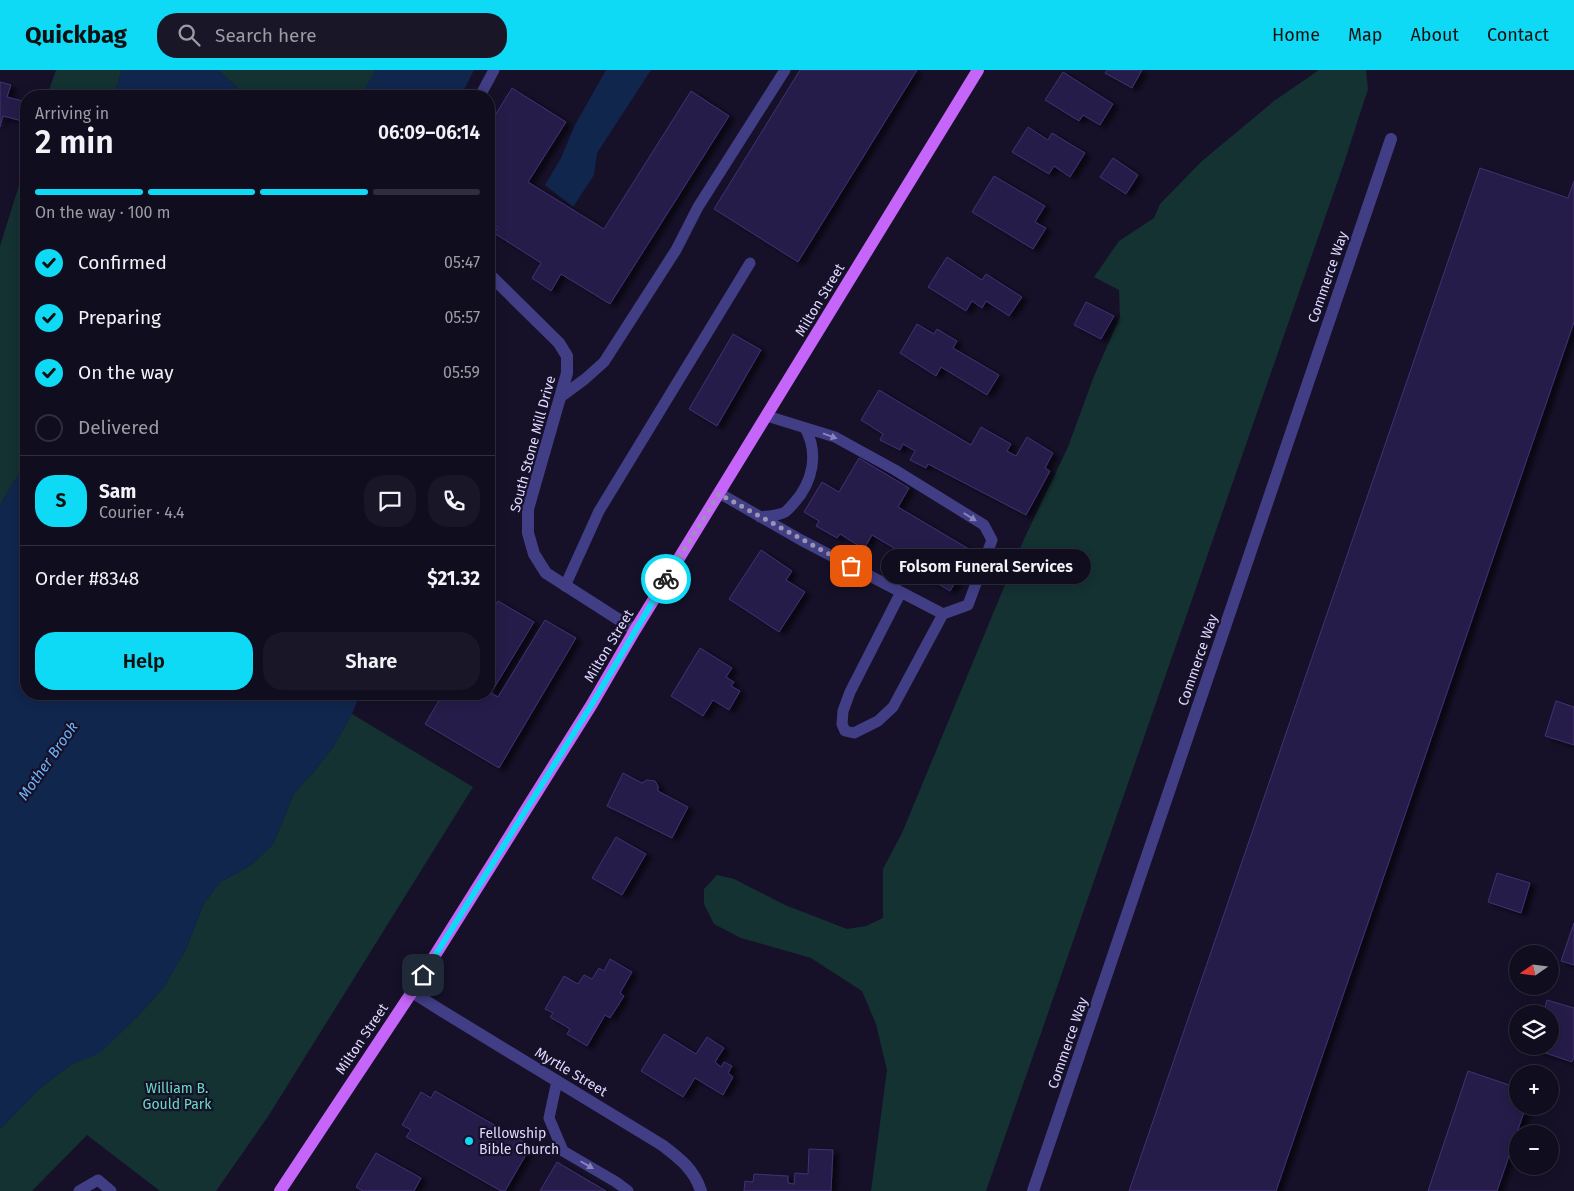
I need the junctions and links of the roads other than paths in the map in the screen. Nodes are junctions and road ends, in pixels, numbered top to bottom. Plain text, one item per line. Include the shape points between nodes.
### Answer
1 (494, 70) edge
2 (785, 70) edge
3 (978, 70) edge
4 (483, 90) edge
5 (1391, 139) dead end
6 (750, 263) dead end
7 (495, 280) edge
8 (562, 396) junction
9 (767, 416) junction
10 (805, 428) junction
11 (719, 494) junction
12 (760, 516) junction
13 (565, 586) junction
14 (901, 592) junction
15 (943, 614) junction
16 (636, 630) junction
17 (412, 992) junction
18 (557, 1080) junction
19 (283, 1186) edge
20 (78, 1191) edge
21 (111, 1191) edge
22 (275, 1191) edge
23 (628, 1191) edge
24 (701, 1191) edge
25 (1033, 1191) edge

1 - 4 lane
2 - 8 lane via 604,362
3 - 9 main road, Milton Street
5 - 25 street, Commerce Way
6 - 13 lane via 599,511
7 - 8 street, South Stone Mill Drive via 559,342 567,356
8 - 13 street, South Stone Mill Drive via 528,509 528,533 534,554 546,573
9 - 10 lane
9 - 11 main road, Milton Street
10 - 12 lane via 814,454 810,476 798,498 784,513
10 -> 15 lane via 835,437 896,470 984,525 992,540 968,605
11 - 12 lane
11 - 16 main road, Milton Street
12 - 14 lane
13 - 16 street, South Stone Mill Drive
14 - 15 lane
14 - 15 lane via 850,692 843,711 845,732 854,733 878,721 893,707
16 - 17 main road, Milton Street
17 - 18 street, Myrtle Street
17 - 19 main road, Milton Street
18 -> 23 lane via 549,1118 563,1151
18 - 24 street, Myrtle Street via 681,1159 697,1178
19 - 22 main road, Milton Street
20 - 21 lane via 98,1180

